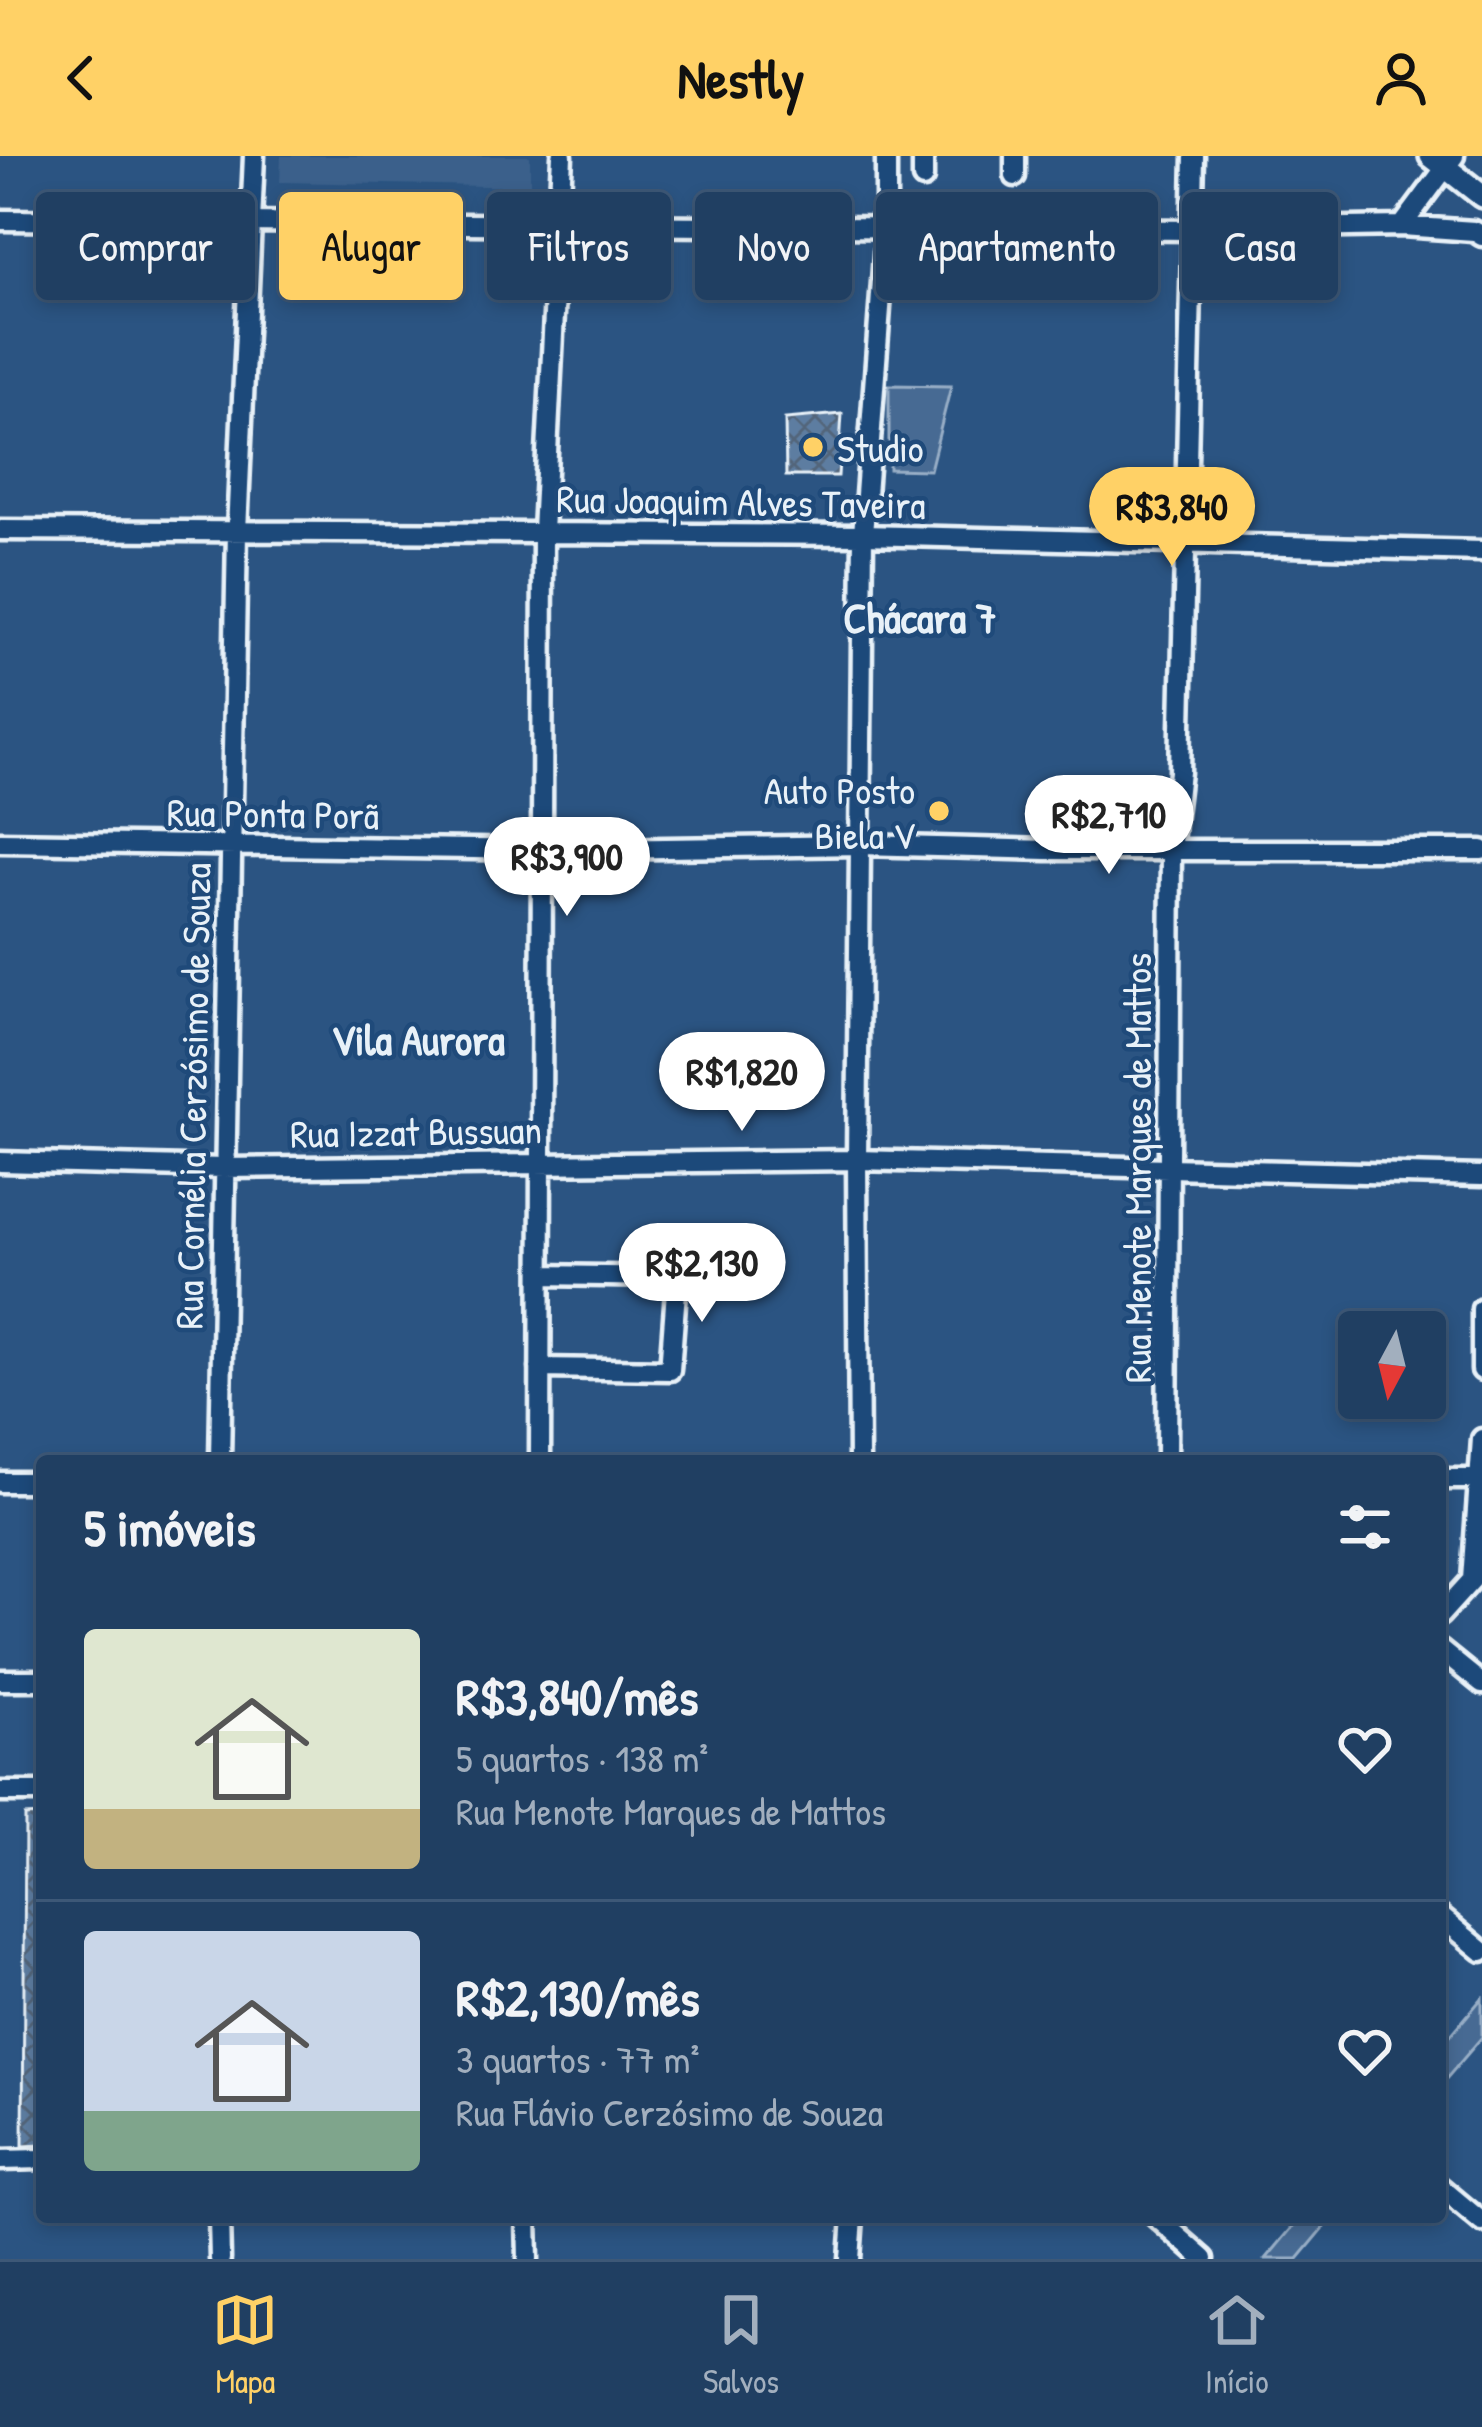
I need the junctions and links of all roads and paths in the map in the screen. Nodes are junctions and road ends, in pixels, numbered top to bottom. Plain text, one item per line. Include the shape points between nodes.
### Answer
1 (254, 156) edge
2 (562, 156) edge
3 (886, 156) edge
4 (923, 156) edge
5 (1194, 156) edge
6 (1443, 160) edge
7 (923, 178) dead end
8 (253, 192) edge
9 (561, 192) edge
10 (886, 192) edge
11 (1194, 192) edge
12 (1482, 196) edge
13 (0, 220) edge
14 (36, 220) edge
15 (255, 222) edge
16 (487, 224) edge
17 (671, 225) edge
18 (1402, 226) junction
19 (1338, 227) edge
20 (876, 228) edge
21 (1482, 236) edge
22 (249, 300) edge
23 (554, 300) edge
24 (881, 300) edge
25 (1192, 300) edge
26 (0, 530) edge
27 (237, 531) junction
28 (543, 532) junction
29 (863, 535) junction
30 (1187, 543) junction
31 (1482, 551) edge
32 (0, 842) edge
33 (230, 845) junction
34 (861, 845) junction
35 (540, 850) junction
36 (1171, 850) junction
37 (1482, 850) edge
38 (857, 1160) junction
39 (0, 1162) edge
40 (540, 1162) junction
41 (1171, 1165) junction
42 (223, 1168) junction
43 (1482, 1176) edge
44 (541, 1275) junction
45 (1482, 1309) edge
46 (540, 1368) junction
47 (1482, 1370) edge
48 (1482, 1438) edge
49 (220, 1455) edge
50 (540, 1455) edge
51 (859, 1455) edge
52 (1167, 1455) edge
53 (1446, 1479) edge
54 (1479, 1479) edge
55 (0, 1482) edge
56 (36, 1482) edge
57 (1477, 1574) edge
58 (1446, 1608) edge
59 (1446, 1655) edge
60 (0, 1679) edge
61 (36, 1680) edge
62 (1482, 1684) edge
63 (0, 1792) edge
64 (36, 1792) edge
65 (1446, 1921) edge
66 (1482, 1951) edge
67 (36, 2159) edge
68 (0, 2160) edge
69 (1446, 2192) edge
70 (1482, 2222) edge
71 (219, 2223) edge
72 (527, 2223) edge
73 (1163, 2223) edge
74 (851, 2252) edge
75 (220, 2259) edge
76 (528, 2259) edge
77 (868, 2259) edge
78 (1204, 2259) edge

1 - 8 street, Rua Cornélia Cerzósimo de Souza
2 - 9 street
3 - 10 street
4 - 7 street
5 - 11 street, Rua Menote Marques de Mattos
6 - 12 main road
6 - 18 street
13 - 14 street
15 - 16 street
17 - 20 street
18 - 19 street
18 - 21 street
22 - 27 street, Rua Cornélia Cerzósimo de Souza
23 - 28 street
24 - 29 street
25 - 30 street, Rua Menote Marques de Mattos
26 - 27 street, Rua Joaquim Alves Taveira
27 - 28 street, Rua Joaquim Alves Taveira
27 - 33 street, Rua Cornélia Cerzósimo de Souza
28 - 29 street, Rua Joaquim Alves Taveira
28 - 35 street
29 - 30 street, Rua Joaquim Alves Taveira
29 - 34 street
30 - 31 street, Rua Joaquim Alves Taveira
30 - 36 street, Rua Menote Marques de Mattos
32 - 33 street, Rua Ponta Porã
33 - 35 street, Rua Ponta Porã
33 - 42 street, Rua Cornélia Cerzósimo de Souza
34 - 35 street, Rua Ponta Porã
34 - 36 street, Rua Ponta Porã
34 - 38 street
35 - 40 street
36 - 37 street, Rua Ponta Porã
36 - 41 street, Rua Menote Marques de Mattos
38 - 40 street, Rua Izzat Bussuan
38 - 41 street, Rua Izzat Bussuan
38 - 51 street
39 - 42 street, Rua Izzat Bussuan
40 - 42 street, Rua Izzat Bussuan
40 - 44 street
41 - 43 street, Rua Izzat Bussuan
41 - 52 street, Rua Menote Marques de Mattos
42 - 49 street, Rua Cornélia Cerzósimo de Souza
44 - 46 street
44 - 46 street via 668,1277 676,1292 670,1370
45 - 47 street
46 - 50 street
48 - 54 street
53 - 54 street
54 - 57 street
55 - 56 street
57 - 58 street
59 - 62 street
60 - 61 street
63 - 64 street
65 - 66 street
67 - 68 street
69 - 70 street
71 - 75 street
72 - 76 street
73 - 78 street
74 - 77 street

